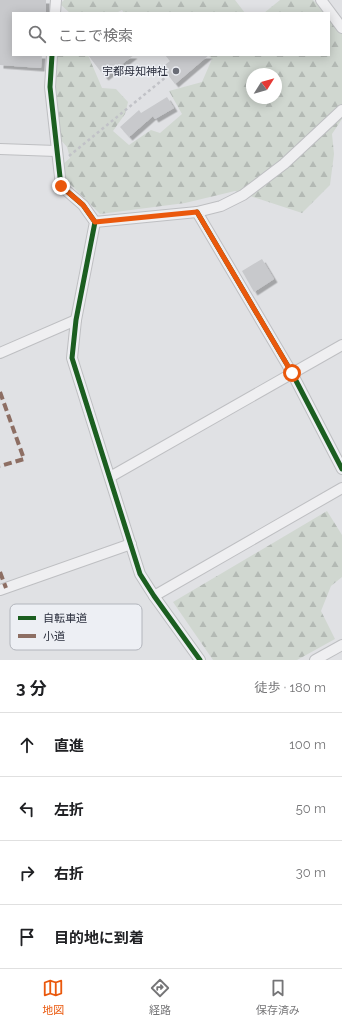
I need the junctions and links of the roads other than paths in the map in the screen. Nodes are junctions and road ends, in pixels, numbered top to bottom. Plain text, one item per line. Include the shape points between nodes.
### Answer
1 (56, 0) edge
2 (321, 0) edge
3 (55, 12) edge
4 (342, 28) edge
5 (52, 56) edge
6 (342, 110) edge
7 (0, 149) edge
8 (56, 151) junction
9 (197, 212) junction
10 (95, 222) junction
11 (76, 320) junction
12 (342, 345) edge
13 (0, 352) edge
14 (292, 373) junction
15 (342, 469) edge
16 (110, 477) junction
17 (342, 488) edge
18 (132, 544) junction
19 (0, 590) edge
20 (154, 596) junction
21 (342, 645) edge
22 (196, 659) edge
23 (315, 660) edge

1 - 3 street
2 - 4 street
5 - 8 street via 50,87
6 - 9 street via 284,164 243,195 221,206
7 - 8 street
8 - 10 street via 61,186 83,205
9 - 10 street
9 - 14 street
10 - 11 street
11 - 13 street
11 - 16 street via 72,358
12 - 14 street
14 - 15 street
14 - 16 street
16 - 18 street
17 - 20 street
18 - 19 street
18 - 20 street via 140,574
20 - 22 street
21 - 23 street

